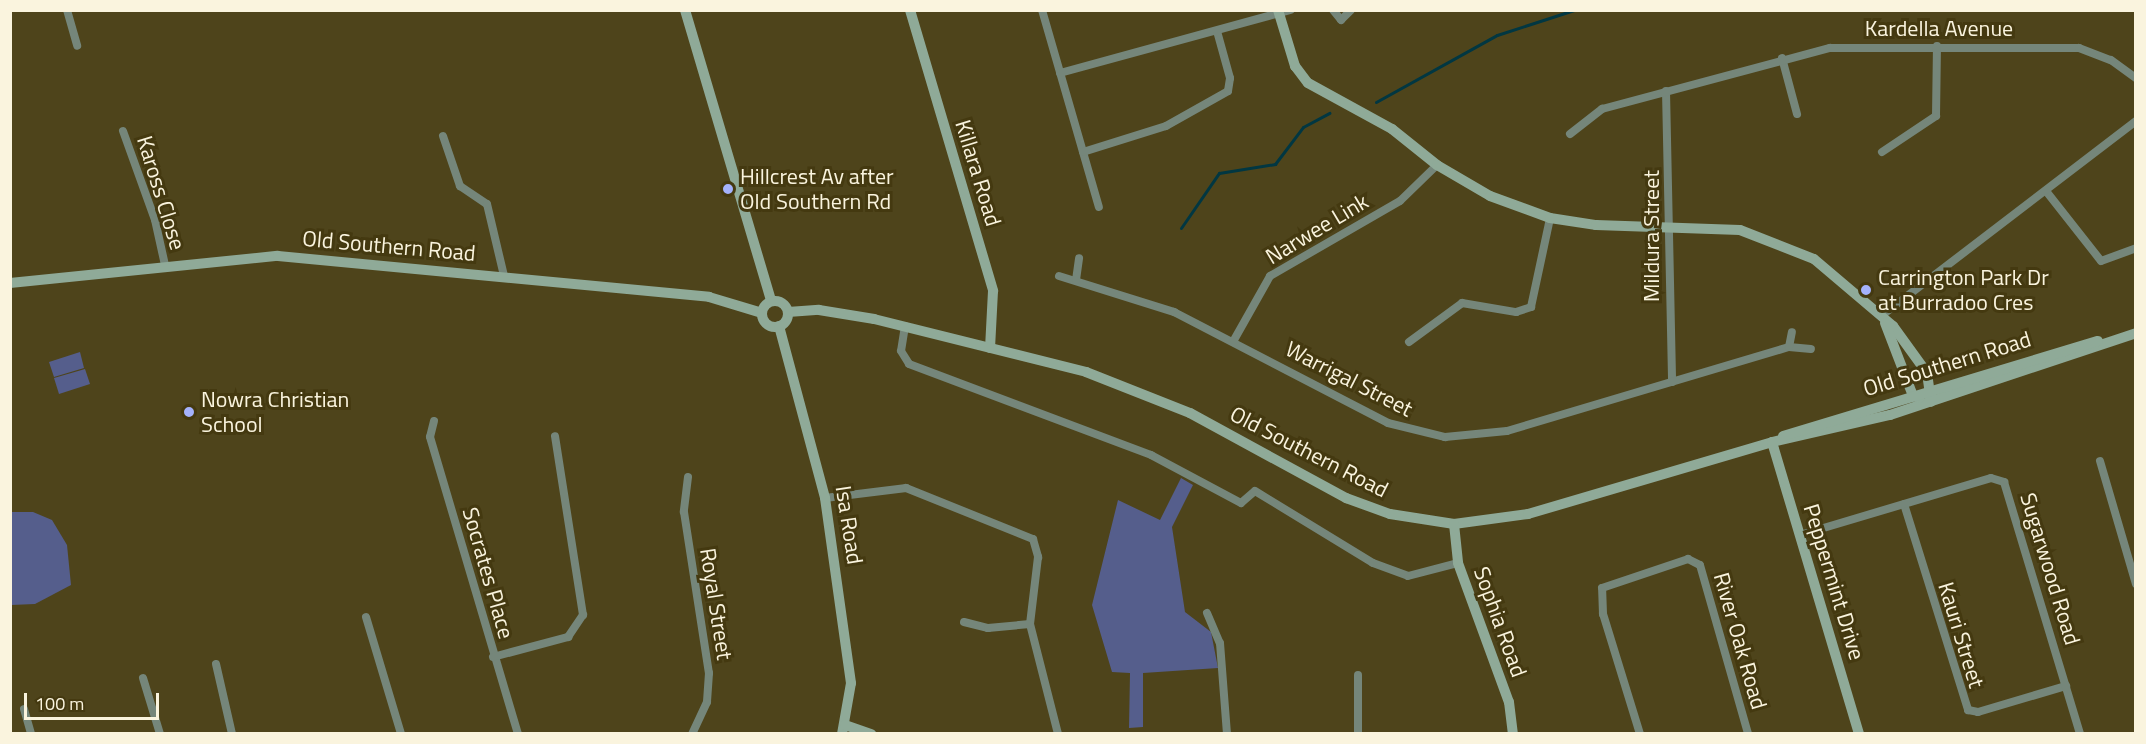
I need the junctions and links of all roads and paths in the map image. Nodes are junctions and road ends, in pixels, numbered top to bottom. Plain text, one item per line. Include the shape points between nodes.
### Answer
1 (67, 10) edge
2 (685, 10) edge
3 (910, 10) edge
4 (1042, 10) edge
5 (1291, 10) edge
6 (1333, 10) edge
7 (1351, 10) edge
8 (1279, 12) edge
9 (1216, 31) junction
10 (77, 46) dead end
11 (1937, 46) junction
12 (1782, 58) junction
13 (1060, 73) junction
14 (2136, 78) edge
15 (1666, 91) junction
16 (1797, 114) dead end
17 (2136, 121) edge
18 (123, 131) dead end
19 (1570, 134) dead end
20 (443, 136) dead end
21 (1083, 152) junction
22 (1882, 152) dead end
23 (1437, 165) junction
24 (2046, 191) junction
25 (1099, 207) dead end
26 (1550, 218) junction
27 (1670, 226) junction
28 (2136, 248) edge
29 (1079, 258) dead end
30 (165, 266) junction
31 (504, 276) junction
32 (1059, 276) dead end
33 (1076, 280) junction
34 (10, 283) edge
35 (771, 301) junction
36 (788, 312) junction
37 (762, 313) junction
38 (1883, 319) junction
39 (779, 326) junction
40 (905, 326) junction
41 (1792, 332) dead end
42 (1234, 340) junction
43 (1409, 342) dead end
44 (1789, 347) junction
45 (990, 348) junction
46 (1811, 350) dead end
47 (1672, 382) junction
48 (1933, 389) junction
49 (1913, 396) junction
50 (1931, 402) junction
51 (434, 421) dead end
52 (555, 436) dead end
53 (1772, 442) junction
54 (2100, 461) dead end
55 (688, 477) dead end
56 (825, 498) junction
57 (1904, 504) junction
58 (1454, 524) junction
59 (1800, 535) junction
60 (1458, 563) junction
61 (2136, 584) edge
62 (1207, 613) dead end
63 (366, 616) dead end
64 (964, 622) dead end
65 (1030, 624) junction
66 (493, 657) junction
67 (216, 664) dead end
68 (1358, 675) dead end
69 (143, 678) dead end
70 (2066, 686) junction
71 (24, 709) dead end
72 (843, 729) edge
73 (31, 734) edge
74 (159, 734) edge
75 (232, 734) edge
76 (401, 734) edge
77 (518, 734) edge
78 (692, 734) edge
79 (871, 734) edge
80 (1058, 734) edge
81 (1227, 734) edge
82 (1358, 734) edge
83 (1513, 734) edge
84 (1640, 734) edge
85 (1748, 734) edge
86 (1859, 734) edge
87 (2080, 734) edge

1 - 10 street
2 - 35 main road
3 - 45 main road, Killara Road via 993,291
4 - 13 street
5 - 8 street
6 - 7 street via 1341,20
8 - 9 street
8 - 23 main road via 1300,75 1343,105 1401,135
9 - 13 street
9 - 21 street via 1230,78 1228,91 1166,126
11 - 12 street, Kardella Avenue via 1830,48
11 - 14 street, Kardella Avenue via 2079,48 2112,60
11 - 22 street via 1936,116
12 - 15 street, Kardella Avenue
12 - 16 street
13 - 21 street
15 - 19 street, Kardella Avenue via 1602,109
15 - 27 street, Mildura Street
17 - 24 street via 2086,154
18 - 30 street, Kaross Close via 155,220
20 - 31 street via 460,186 487,204
21 - 25 street
23 - 26 main road via 1490,196
23 - 42 street, Narwee Link via 1400,201 1270,276
24 - 28 street via 2101,261
24 - 38 street
26 - 27 main road
26 - 43 street via 1531,307 1516,312 1462,303
27 - 38 main road via 1740,230 1792,248 1843,279
27 - 47 street, Mildura Street
29 - 33 street
30 - 31 main road, Old Southern Road via 278,256
30 - 34 main road, Old Southern Road
31 - 37 main road, Old Southern Road via 709,297
32 - 33 street, Warrigal Street
33 - 42 street, Warrigal Street via 1142,299
35 - 36 main road via 782,302
35 - 37 main road
36 - 39 main road
36 - 40 main road, Old Southern Road via 819,310
37 - 39 main road via 767,324
38 - 48 main road via 1914,353
38 - 49 main road
39 - 56 main road, Isa Road
40 - 45 main road, Old Southern Road
40 - 60 street via 901,351 909,364 1151,455 1241,503 1255,491 1372,563 1408,576
41 - 44 street
42 - 47 street, Warrigal Street via 1388,423 1445,438 1507,431
44 - 46 street, Warrigal Street
44 - 47 street, Warrigal Street
45 - 58 main road, Old Southern Road via 1141,392 1371,507
48 - 49 main road, Old Southern Road
48 - 50 main road
48 - 50 main road, Old Southern Road via 2136,333
49 - 50 main road
49 - 53 main road, Old Southern Road via 1797,429
50 - 53 main road, Old Southern Road
51 - 66 street, Socrates Place via 430,437
52 - 66 street via 583,615 568,636
53 - 58 main road, Old Southern Road via 1528,514
53 - 59 main road, Peppermint Drive
54 - 61 street
55 - 78 street, Royal Street via 684,512 709,674 707,702
56 - 65 street via 906,488 1027,534 1038,557
56 - 72 main road, Isa Road via 851,683
57 - 59 street, Sugarwood Road
57 - 70 street, Sugarwood Road via 1991,478 2004,482
57 - 70 street, Kauri Street via 1968,710 1978,712
58 - 60 main road, Sophia Road
59 - 86 main road, Peppermint Drive
60 - 83 main road, Sophia Road via 1509,702
62 - 81 street via 1220,643
63 - 76 street
64 - 65 street via 988,628
65 - 80 street
66 - 77 street, Socrates Place
67 - 75 street
68 - 82 street
69 - 74 street
70 - 87 street, Sugarwood Road
71 - 73 street
72 - 79 main road
84 - 85 street, River Oak Road via 1603,614 1602,588 1694,560

